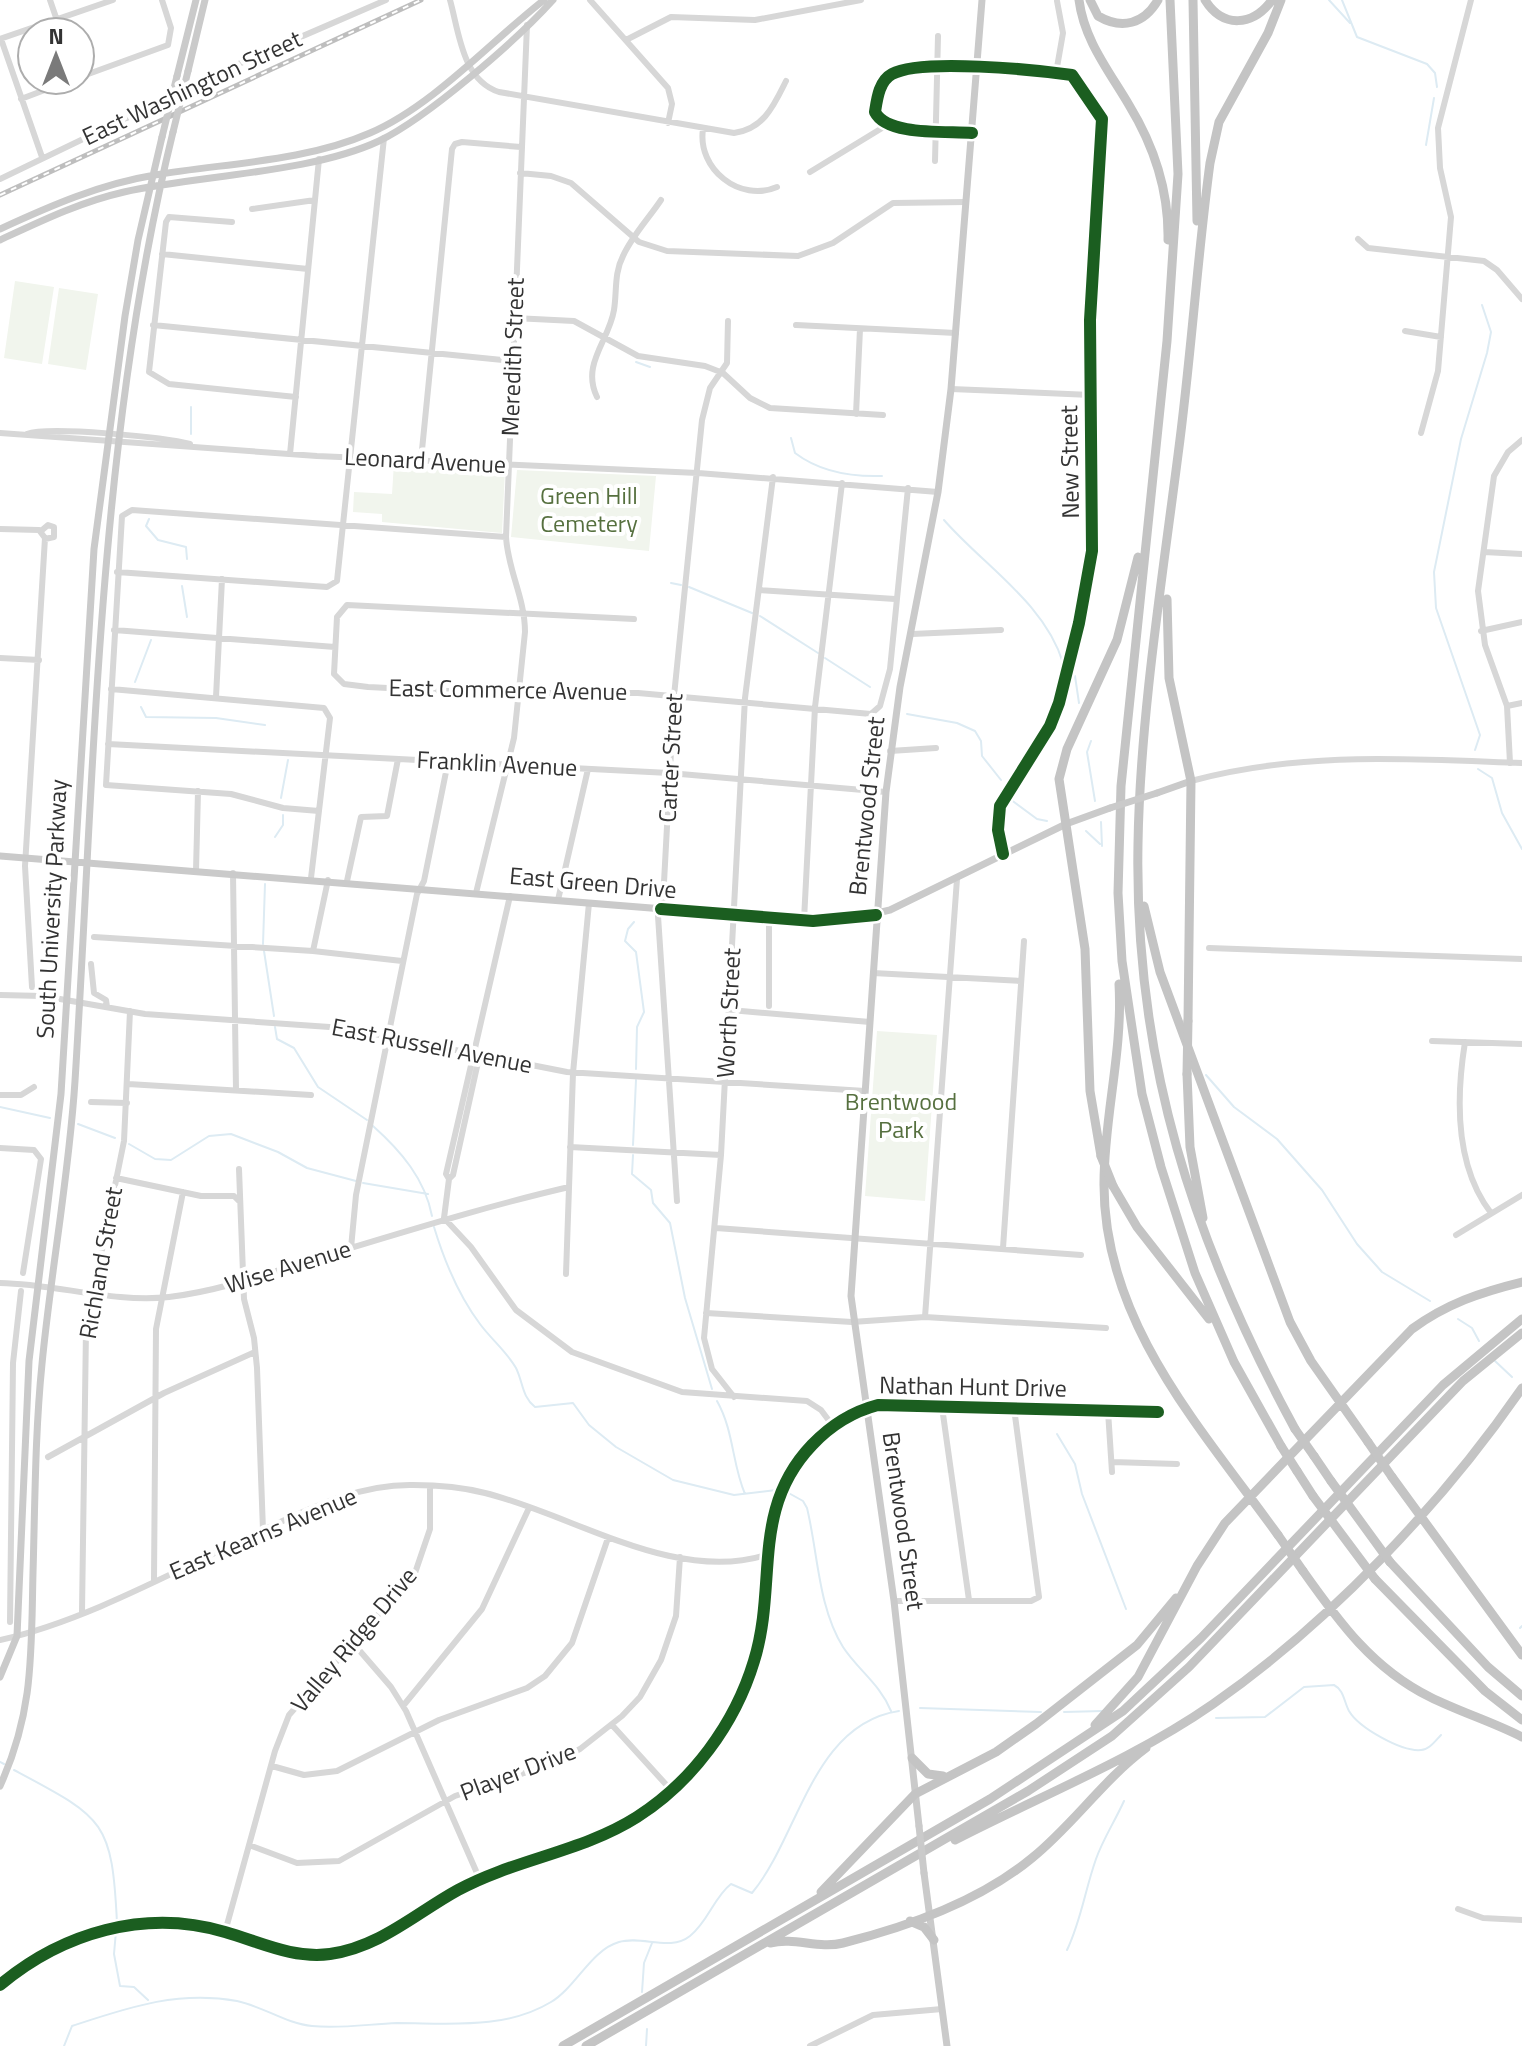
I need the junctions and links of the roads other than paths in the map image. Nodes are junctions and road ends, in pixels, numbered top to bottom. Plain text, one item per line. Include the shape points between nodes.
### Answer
1 (113, 0) edge
2 (162, 0) edge
3 (196, 0) edge
4 (205, 0) edge
5 (386, 0) edge
6 (450, 0) edge
7 (544, 0) edge
8 (553, 0) edge
9 (590, 0) edge
10 (861, 0) edge
11 (982, 0) edge
12 (1079, 0) edge
13 (1090, 0) edge
14 (1158, 0) edge
15 (1170, 0) edge
16 (1193, 0) edge
17 (1205, 0) edge
18 (1272, 0) edge
19 (1281, 0) edge
20 (1471, 0) edge
21 (1057, 1) edge
22 (68, 16) edge
23 (527, 25) junction
24 (516, 34) junction
25 (938, 36) dead end
26 (1, 39) edge
27 (626, 40) junction
28 (526, 42) junction
29 (468, 63) junction
30 (938, 68) junction
31 (974, 68) junction
32 (96, 71) edge
33 (473, 72) junction
34 (1056, 73) junction
35 (786, 81) dead end
36 (29, 96) edge
37 (523, 97) junction
38 (21, 99) junction
39 (668, 123) junction
40 (887, 125) junction
41 (703, 129) junction
42 (936, 130) junction
43 (972, 133) junction
44 (384, 138) junction
45 (521, 147) junction
46 (42, 157) junction
47 (319, 159) junction
48 (935, 161) dead end
49 (810, 172) dead end
50 (520, 173) junction
51 (163, 174) junction
52 (153, 175) junction
53 (0, 179) edge
54 (160, 186) junction
55 (777, 187) dead end
56 (150, 188) junction
57 (315, 200) junction
58 (661, 200) dead end
59 (966, 202) junction
60 (252, 209) dead end
61 (232, 222) dead end
62 (0, 229) edge
63 (634, 238) junction
64 (1358, 239) dead end
65 (0, 240) edge
66 (1198, 252) junction
67 (162, 254) junction
68 (1448, 255) junction
69 (308, 269) junction
70 (1172, 269) junction
71 (1522, 299) edge
72 (514, 318) junction
73 (728, 321) dead end
74 (153, 325) junction
75 (796, 325) dead end
76 (860, 329) junction
77 (1405, 331) dead end
78 (956, 333) junction
79 (605, 336) junction
80 (1441, 337) junction
81 (301, 339) junction
82 (364, 346) junction
83 (431, 352) junction
84 (512, 361) junction
85 (721, 373) junction
86 (951, 389) junction
87 (1091, 395) junction
88 (296, 397) junction
89 (597, 397) dead end
90 (856, 414) junction
91 (883, 415) dead end
92 (0, 433) edge
93 (1421, 433) dead end
94 (108, 438) junction
95 (119, 440) junction
96 (1522, 440) edge
97 (290, 454) junction
98 (349, 456) junction
99 (421, 460) junction
100 (510, 466) junction
101 (698, 473) junction
102 (773, 477) junction
103 (842, 483) junction
104 (908, 488) junction
105 (938, 492) junction
106 (1149, 503) junction
107 (343, 526) junction
108 (0, 529) edge
109 (1168, 536) junction
110 (506, 537) junction
111 (1484, 552) junction
112 (1522, 554) edge
113 (117, 572) junction
114 (222, 579) junction
115 (759, 590) junction
116 (829, 595) junction
117 (895, 599) junction
118 (525, 615) junction
119 (634, 619) dead end
120 (1522, 622) edge
121 (114, 630) junction
122 (1001, 630) dead end
123 (1481, 631) junction
124 (912, 634) junction
125 (219, 638) junction
126 (335, 647) junction
127 (0, 658) edge
128 (39, 660) junction
129 (111, 689) junction
130 (519, 694) junction
131 (674, 696) junction
132 (216, 697) junction
133 (745, 702) junction
134 (1522, 703) edge
135 (1507, 706) junction
136 (815, 707) junction
137 (108, 744) junction
138 (936, 748) dead end
139 (890, 751) junction
140 (326, 755) junction
141 (398, 759) junction
142 (448, 762) junction
143 (1510, 763) junction
144 (1522, 763) edge
145 (507, 764) junction
146 (588, 769) junction
147 (669, 773) junction
148 (740, 779) junction
149 (1191, 781) junction
150 (811, 785) junction
151 (198, 791) junction
152 (886, 792) junction
153 (319, 811) junction
154 (1066, 824) junction
155 (1138, 843) junction
156 (1003, 854) junction
157 (0, 856) edge
158 (26, 859) junction
159 (74, 864) junction
160 (87, 865) junction
161 (196, 871) junction
162 (233, 873) junction
163 (311, 878) junction
164 (957, 879) junction
165 (328, 880) junction
166 (347, 881) junction
167 (421, 888) junction
168 (476, 893) junction
169 (1118, 893) junction
170 (510, 896) junction
171 (558, 900) junction
172 (589, 903) junction
173 (661, 909) junction
174 (733, 914) junction
175 (876, 915) junction
176 (769, 917) junction
177 (804, 920) junction
178 (94, 937) dead end
179 (1024, 941) dead end
180 (234, 946) junction
181 (1209, 948) dead end
182 (313, 951) junction
183 (1522, 959) edge
184 (402, 961) junction
185 (91, 964) dead end
186 (873, 973) junction
187 (948, 977) junction
188 (1021, 981) junction
189 (32, 987) dead end
190 (0, 995) edge
191 (66, 1001) junction
192 (79, 1003) junction
193 (769, 1006) dead end
194 (107, 1007) junction
195 (730, 1010) junction
196 (130, 1011) junction
197 (235, 1020) junction
198 (870, 1022) junction
199 (387, 1035) junction
200 (1432, 1041) dead end
201 (1465, 1042) junction
202 (1522, 1044) edge
203 (476, 1053) junction
204 (573, 1073) junction
205 (667, 1077) junction
206 (726, 1081) junction
207 (128, 1084) junction
208 (34, 1087) dead end
209 (236, 1090) junction
210 (865, 1091) junction
211 (0, 1095) edge
212 (311, 1095) dead end
213 (91, 1102) dead end
214 (127, 1103) junction
215 (570, 1147) junction
216 (0, 1148) edge
217 (672, 1152) junction
218 (721, 1155) junction
219 (239, 1169) dead end
220 (116, 1178) junction
221 (569, 1187) junction
222 (183, 1192) junction
223 (1522, 1195) edge
224 (677, 1201) dead end
225 (240, 1203) junction
226 (1491, 1213) junction
227 (444, 1218) junction
228 (716, 1228) junction
229 (1456, 1235) dead end
230 (855, 1239) junction
231 (930, 1243) junction
232 (351, 1248) junction
233 (1003, 1248) junction
234 (1081, 1255) dead end
235 (23, 1273) dead end
236 (566, 1274) dead end
237 (244, 1280) junction
238 (1522, 1282) edge
239 (0, 1283) edge
240 (39, 1284) junction
241 (51, 1285) junction
242 (1223, 1287) junction
243 (21, 1291) dead end
244 (92, 1292) junction
245 (161, 1298) junction
246 (706, 1313) junction
247 (925, 1317) junction
248 (1522, 1319) edge
249 (852, 1322) junction
250 (1106, 1328) dead end
251 (1522, 1333) edge
252 (255, 1352) junction
253 (1234, 1362) junction
254 (1522, 1388) edge
255 (734, 1397) junction
256 (154, 1399) junction
257 (1341, 1404) junction
258 (942, 1407) junction
259 (867, 1408) junction
260 (1014, 1408) junction
261 (1108, 1411) junction
262 (1158, 1412) dead end
263 (833, 1426) junction
264 (84, 1437) junction
265 (48, 1457) dead end
266 (1112, 1462) junction
267 (1177, 1464) dead end
268 (1112, 1472) dead end
269 (0, 1474) edge
270 (11, 1474) junction
271 (430, 1486) junction
272 (1251, 1497) junction
273 (529, 1508) junction
274 (1419, 1516) junction
275 (263, 1530) junction
276 (608, 1538) junction
277 (766, 1555) junction
278 (680, 1557) junction
279 (1194, 1572) junction
280 (154, 1580) junction
281 (969, 1600) junction
282 (894, 1601) junction
283 (1329, 1608) junction
284 (82, 1612) junction
285 (10, 1622) dead end
286 (33, 1631) junction
287 (17, 1636) junction
288 (0, 1640) edge
289 (353, 1643) junction
290 (1522, 1655) edge
291 (0, 1677) edge
292 (1522, 1696) edge
293 (403, 1706) junction
294 (1522, 1720) edge
295 (612, 1725) junction
296 (1175, 1727) junction
297 (416, 1733) junction
298 (1522, 1737) edge
299 (912, 1758) junction
300 (1056, 1759) junction
301 (272, 1766) junction
302 (947, 1775) junction
303 (0, 1786) edge
304 (671, 1790) junction
305 (915, 1794) junction
306 (446, 1801) junction
307 (249, 1845) junction
308 (911, 1859) junction
309 (480, 1880) junction
310 (1458, 1909) dead end
311 (932, 1914) junction
312 (792, 1915) junction
313 (1522, 1920) edge
314 (910, 1921) junction
315 (225, 1932) junction
316 (934, 1940) junction
317 (760, 1945) junction
318 (0, 1985) edge
319 (942, 2009) junction
320 (563, 2046) edge
321 (586, 2046) edge
322 (810, 2046) edge
323 (947, 2046) edge

1 - 22 street
2 - 32 street via 171,25 168,45
3 - 52 main road, South University Parkway, bridge
4 - 51 main road, South University Parkway, bridge
5 - 46 street, East Washington Street
6 - 29 street
7 - 29 main road
8 - 23 main road
9 - 27 street
10 - 27 street via 755,20 671,17
11 - 31 main road, Brentwood Street
12 - 70 highway via 1093,48 1154,156 1166,201
13 - 14 highway via 1098,16 1123,25 1139,21
15 - 70 highway via 1178,174
16 - 66 highway
17 - 18 highway via 1228,21 1243,22
19 - 66 highway via 1219,122
20 - 68 street via 1438,128 1451,217
21 - 34 street via 1063,33
23 - 24 main road
23 - 28 street, Meredith Street
24 - 28 street
24 - 33 main road
25 - 30 street
26 - 38 street
27 - 39 street via 668,88
28 - 37 street, Meredith Street
29 - 33 street
29 - 51 main road via 404,114 350,141
30 - 31 street
30 - 40 street via 890,75 882,84 875,112
30 - 42 street
31 - 34 street
31 - 43 main road, Brentwood Street
33 - 37 street via 488,88
33 - 44 main road
34 - 87 street, New Street via 1072,75 1102,119
35 - 41 street via 768,116 756,126 734,133
36 - 38 street
37 - 39 street
37 - 45 street, Meredith Street
38 - 46 street
39 - 41 street
40 - 42 street
40 - 49 street
41 - 55 street via 706,157 732,185 752,192
42 - 43 street
42 - 48 street
43 - 59 main road, Brentwood Street
44 - 47 main road
44 - 82 street
45 - 50 street, Meredith Street
45 - 83 street via 455,144
46 - 53 street, East Washington Street
47 - 54 main road
47 - 57 street
50 - 63 street via 571,183
50 - 72 street, Meredith Street
51 - 52 main road
51 - 54 main road, South University Parkway
52 - 56 main road, South University Parkway
52 - 62 main road via 90,191
54 - 56 main road
54 - 95 main road, South University Parkway
56 - 65 main road via 81,204
56 - 94 main road, South University Parkway
57 - 60 street
57 - 69 street
58 - 63 street
59 - 63 street via 893,203 833,243 798,256 667,251
59 - 78 main road, Brentwood Street
61 - 67 street via 169,217
63 - 79 street via 617,269 614,312
64 - 68 street via 1368,248
66 - 109 highway
67 - 69 street
67 - 74 street
68 - 71 street via 1484,261
68 - 80 street
69 - 81 street
70 - 106 highway
72 - 79 street via 574,321
72 - 84 street, Meredith Street
73 - 85 street, Carter Street via 727,363
74 - 81 street
74 - 88 street via 148,367 164,383
75 - 76 street
76 - 78 street
76 - 90 street
77 - 80 street
78 - 86 main road, Brentwood Street
79 - 85 street via 638,356 688,361
79 - 89 street via 593,362
80 - 93 street
81 - 82 street
81 - 88 street
82 - 83 street
82 - 98 street
83 - 84 street
83 - 99 street
84 - 100 street, Meredith Street
85 - 90 street via 770,408
85 - 101 street, Carter Street via 704,402
86 - 87 street
86 - 105 main road, Brentwood Street
87 - 156 street, New Street via 1093,523 1086,588 1050,726 1000,806
88 - 97 street
90 - 91 street
92 - 94 street, Leonard Avenue via 37,430
94 - 95 street, Leonard Avenue
94 - 159 main road, South University Parkway via 88,624
95 - 97 street, Leonard Avenue
95 - 160 main road, South University Parkway via 103,591
96 - 111 street via 1494,476
97 - 98 street, Leonard Avenue
98 - 99 street, Leonard Avenue
98 - 107 street
99 - 100 street, Leonard Avenue
100 - 101 street, Leonard Avenue
100 - 110 street, Meredith Street
101 - 102 street, Leonard Avenue
101 - 131 street, Carter Street
102 - 103 street, Leonard Avenue
102 - 115 street, Worth Street
103 - 104 street, Leonard Avenue
103 - 116 street
104 - 105 street, Leonard Avenue
104 - 117 street
105 - 124 main road, Brentwood Street
106 - 154 highway via 1117,640 1063,762 1059,790
106 - 169 highway via 1123,756
107 - 110 street
107 - 113 street via 132,510 120,520
107 - 114 street via 339,576 333,585
108 - 128 street via 43,535
109 - 149 highway via 1167,658
109 - 155 highway
110 - 118 street, Meredith Street
111 - 112 street
111 - 123 street via 1478,591
113 - 114 street
113 - 121 street
114 - 125 street
115 - 116 street
115 - 133 street, Worth Street
116 - 117 street
116 - 136 street
117 - 136 street, East Commerce Avenue via 890,669 880,706 871,714
118 - 119 street
118 - 126 street via 355,604 340,610
118 - 130 street, Meredith Street
120 - 123 street
121 - 125 street
121 - 129 street
122 - 124 street
123 - 135 street
124 - 139 main road, Brentwood Street
125 - 126 street
125 - 132 street
126 - 130 street, East Commerce Avenue via 337,680 368,687
127 - 128 street
128 - 158 street
129 - 132 street
129 - 137 street
130 - 131 street, East Commerce Avenue
130 - 145 street, Meredith Street
131 - 133 street, East Commerce Avenue
131 - 147 street, Carter Street
132 - 140 street via 324,708 330,718
133 - 136 street, East Commerce Avenue
133 - 148 street, Worth Street
134 - 135 street
135 - 143 street
136 - 150 street
137 - 140 street, Franklin Avenue
137 - 151 street via 107,786
138 - 139 street
139 - 152 main road, Brentwood Street
140 - 141 street, Franklin Avenue
140 - 153 street
141 - 142 street, Franklin Avenue
141 - 166 street via 387,816 361,817
142 - 145 street, Franklin Avenue
142 - 167 street
143 - 144 street
143 - 149 street via 1312,759
145 - 146 street, Franklin Avenue
145 - 168 street, Meredith Street
146 - 147 street, Franklin Avenue
146 - 171 street
147 - 148 street, Franklin Avenue
147 - 173 street, Carter Street
148 - 150 street, Franklin Avenue
148 - 174 street, Worth Street
149 - 154 main road, East Green Drive, bridge
149 - 242 highway, bridge via 1187,1074 1192,1170
150 - 152 street, Franklin Avenue
150 - 177 street
151 - 153 street
151 - 161 street
152 - 175 main road, Brentwood Street
153 - 163 street
154 - 156 main road, East Green Drive
154 - 253 highway, bridge via 1088,987 1090,1091 1101,1156 1137,1227 1203,1308
155 - 242 highway via 1143,975 1159,1079 1190,1198
155 - 257 highway via 1147,927 1168,995 1290,1322
156 - 164 main road, East Green Drive
157 - 158 main road, East Green Drive
158 - 159 main road, East Green Drive
158 - 189 street
159 - 160 main road, East Green Drive
159 - 191 main road, South University Parkway
160 - 161 main road, East Green Drive
160 - 192 main road, South University Parkway
161 - 162 main road, East Green Drive
162 - 163 main road, East Green Drive
162 - 180 street
163 - 165 main road, East Green Drive
164 - 175 main road, East Green Drive
164 - 187 street
165 - 166 main road, East Green Drive
165 - 182 street
166 - 167 main road, East Green Drive
167 - 168 main road, East Green Drive
167 - 184 street
168 - 170 main road, East Green Drive
169 - 253 highway via 1131,1031 1153,1138 1195,1273
169 - 272 highway via 1120,1032 1104,1179 1111,1257 1147,1348
170 - 171 main road, East Green Drive
170 - 203 street
171 - 172 main road, East Green Drive
172 - 173 main road, East Green Drive
172 - 204 street
173 - 174 main road, East Green Drive
173 - 205 street, Carter Street
174 - 176 main road, East Green Drive
174 - 195 street, Worth Street
175 - 177 main road, East Green Drive
175 - 186 main road, Brentwood Street
176 - 177 main road, East Green Drive
176 - 193 street
178 - 180 street
179 - 188 street
180 - 182 street
180 - 197 street
181 - 183 street
182 - 184 street
184 - 199 street
185 - 194 street via 94,993 106,1000
186 - 187 street
186 - 198 main road, Brentwood Street
187 - 188 street
187 - 231 street
188 - 233 street
190 - 191 street, East Russell Avenue
191 - 192 street, East Russell Avenue
191 - 240 main road, South University Parkway
192 - 194 street, East Russell Avenue
192 - 241 main road, South University Parkway via 73,1111
194 - 196 street, East Russell Avenue
195 - 198 street
195 - 206 street, Worth Street
196 - 197 street, East Russell Avenue
196 - 207 street, Richland Street
197 - 199 street, East Russell Avenue
197 - 209 street
198 - 210 main road, Brentwood Street
199 - 203 street, East Russell Avenue
199 - 232 street
200 - 201 street
201 - 202 street
201 - 226 street via 1465,1160
203 - 204 street, East Russell Avenue
203 - 227 street via 451,1147
204 - 205 street, East Russell Avenue
204 - 215 street
205 - 206 street, East Russell Avenue
205 - 217 street, Carter Street
206 - 210 street, East Russell Avenue
206 - 218 street, Worth Street
207 - 209 street
207 - 214 street, Richland Street
208 - 211 street via 21,1095
209 - 212 street
210 - 230 main road, Brentwood Street
213 - 214 street
214 - 220 street, Richland Street
215 - 217 street
215 - 221 street
216 - 235 street via 39,1155 41,1172
217 - 218 street
217 - 224 street, Carter Street
218 - 228 street, Worth Street
219 - 225 street
220 - 222 street
220 - 244 street, Richland Street
221 - 227 street, Wise Avenue
221 - 236 street
222 - 225 street via 234,1196
222 - 245 street
223 - 226 street
225 - 237 street
226 - 229 street
227 - 232 street, Wise Avenue
227 - 255 street via 516,1310 556,1343 670,1388
228 - 230 street
228 - 246 street, Worth Street
230 - 231 street
230 - 249 main road, Brentwood Street
231 - 233 street
231 - 247 street
232 - 237 street, Wise Avenue
233 - 234 street
237 - 245 street, Wise Avenue
237 - 252 street
238 - 257 highway via 1436,1312 1412,1329
239 - 240 street, Wise Avenue
240 - 241 street, Wise Avenue
240 - 287 main road, South University Parkway via 29,1361
241 - 244 street, Wise Avenue
241 - 286 main road, South University Parkway via 42,1366
242 - 292 highway, bridge via 1295,1429 1390,1562
243 - 270 street
244 - 245 street, Wise Avenue
244 - 264 street, Richland Street
245 - 256 street
246 - 249 street
246 - 255 street, Worth Street via 707,1356
247 - 249 street
247 - 250 street
248 - 300 highway via 1443,1385 1162,1677
249 - 259 main road, Brentwood Street
251 - 308 highway via 1463,1381 1146,1708 1079,1759
252 - 256 street
252 - 275 street
253 - 294 highway, bridge via 1313,1496 1375,1579 1485,1691
254 - 274 highway
255 - 263 street via 807,1401
256 - 264 street
256 - 280 street
257 - 272 highway
257 - 274 highway, bridge
258 - 259 street, Nathan Hunt Drive
258 - 260 street, Nathan Hunt Drive
258 - 281 street
259 - 263 street, Nathan Hunt Drive
259 - 282 main road, Brentwood Street
260 - 261 street, Nathan Hunt Drive
260 - 281 street via 1040,1592 1038,1598
261 - 262 street, Nathan Hunt Drive
261 - 266 street
263 - 277 street, Nathan Hunt Drive via 804,1454 784,1484
264 - 265 street
264 - 284 street, Richland Street
266 - 267 street
266 - 268 street
269 - 270 street
270 - 285 street
271 - 273 street, East Kearns Avenue via 486,1493
271 - 275 street, East Kearns Avenue via 355,1493
271 - 289 street, Valley Ridge Drive via 430,1529 420,1562 408,1584
272 - 279 highway via 1225,1523
272 - 283 highway, bridge
273 - 276 street, East Kearns Avenue
273 - 293 street via 482,1609
274 - 283 highway
274 - 290 highway
275 - 280 street, East Kearns Avenue
276 - 278 street, East Kearns Avenue
276 - 297 street via 572,1643 553,1669 527,1688 471,1706
277 - 278 street, East Kearns Avenue
277 - 304 street, Nathan Hunt Drive via 763,1619 744,1689 720,1735
278 - 295 street, Player Drive via 669,1641 640,1697
279 - 300 highway via 1138,1677 1101,1720
279 - 302 highway via 1155,1626 1122,1658 1015,1740
280 - 284 street, East Kearns Avenue
281 - 282 street
282 - 299 main road, Brentwood Street
283 - 296 highway via 1245,1680
283 - 298 highway via 1351,1637 1396,1677
284 - 286 street, East Kearns Avenue
286 - 287 street, East Kearns Avenue
286 - 303 main road, South University Parkway via 26,1715
287 - 288 street, East Kearns Avenue
287 - 291 main road
289 - 293 street
289 - 301 street, Valley Ridge Drive via 289,1715
293 - 297 street
295 - 304 street
295 - 306 street, Player Drive via 557,1761
296 - 308 highway
296 - 311 highway via 1116,1772 1032,1858
297 - 301 street via 326,1774 304,1775
297 - 306 street
299 - 302 highway via 928,1774
299 - 305 main road, Brentwood Street
300 - 312 highway
301 - 307 street, Valley Ridge Drive
302 - 305 highway
304 - 309 street, Nathan Hunt Drive via 636,1818 601,1836
305 - 311 main road, Brentwood Street, bridge
305 - 312 highway via 843,1873
306 - 307 street, Player Drive via 333,1863 297,1863
306 - 309 street
307 - 315 street, Valley Ridge Drive
308 - 317 highway
309 - 315 street, Nathan Hunt Drive via 388,1934 339,1953 297,1954
310 - 313 street via 1483,1918
311 - 314 highway
311 - 316 main road, Brentwood Street
312 - 320 highway
314 - 316 highway
314 - 317 highway via 834,1945 789,1940
315 - 318 street, Nathan Hunt Drive via 170,1924 94,1931 41,1954
316 - 319 main road, Brentwood Street
317 - 321 highway
319 - 322 street via 873,2015
319 - 323 main road, Brentwood Street

